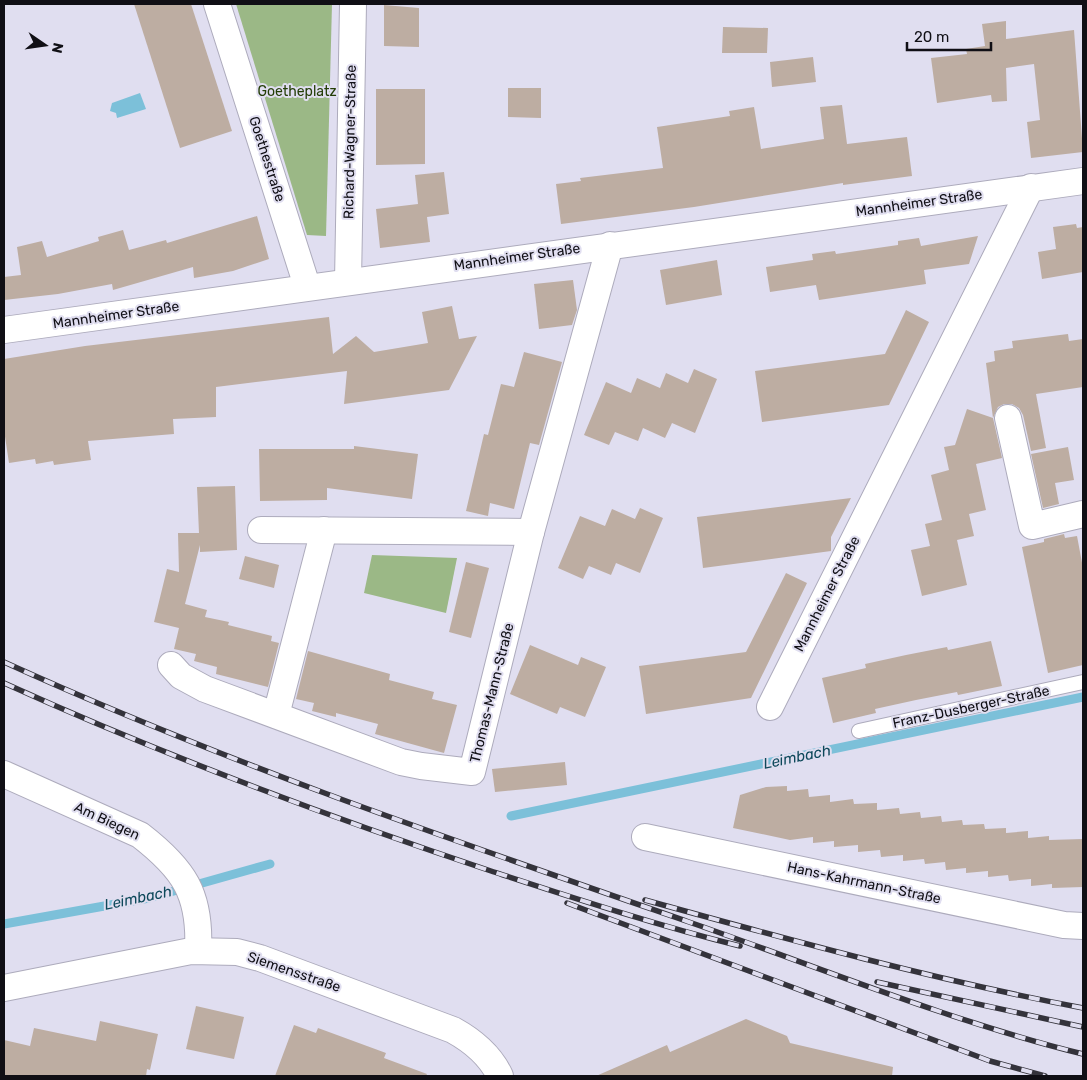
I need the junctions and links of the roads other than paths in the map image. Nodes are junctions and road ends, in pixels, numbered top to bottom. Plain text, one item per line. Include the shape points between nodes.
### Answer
1 (217, 4) edge
2 (353, 4) edge
3 (1083, 181) edge
4 (1031, 187) junction
5 (610, 245) junction
6 (348, 281) junction
7 (307, 286) junction
8 (4, 330) edge
9 (1008, 418) dead end
10 (1083, 514) edge
11 (261, 530) dead end
12 (324, 530) junction
13 (531, 532) junction
14 (171, 665) dead end
15 (1083, 682) edge
16 (770, 707) dead end
17 (276, 715) junction
18 (859, 731) dead end
19 (4, 774) edge
20 (645, 837) dead end
21 (1083, 926) edge
22 (198, 951) junction
23 (4, 988) edge
24 (500, 1076) edge

1 - 7 street, Goethestraße
2 - 6 street, Richard-Wagner-Straße
3 - 4 street, Mannheimer Straße
4 - 5 street, Mannheimer Straße
4 - 16 street, Mannheimer Straße
5 - 6 street, Mannheimer Straße
5 - 13 street, Thomas-Mann-Straße
6 - 7 street, Mannheimer Straße
7 - 8 street, Mannheimer Straße
9 - 10 street via 1032,526
11 - 12 street
12 - 13 street
12 - 17 street
13 - 17 street, Thomas-Mann-Straße via 472,772 401,762
14 - 17 street, Thomas-Mann-Straße via 193,683
15 - 18 lane, Franz-Dusberger-Straße
19 - 22 street, Am Biegen via 140,835 157,848 184,878 195,905 200,925
20 - 21 street, Hans-Kahrmann-Straße via 1064,925
22 - 23 street, Siemensstraße
22 - 24 street, Siemensstraße via 237,952 260,958 452,1030 470,1039

